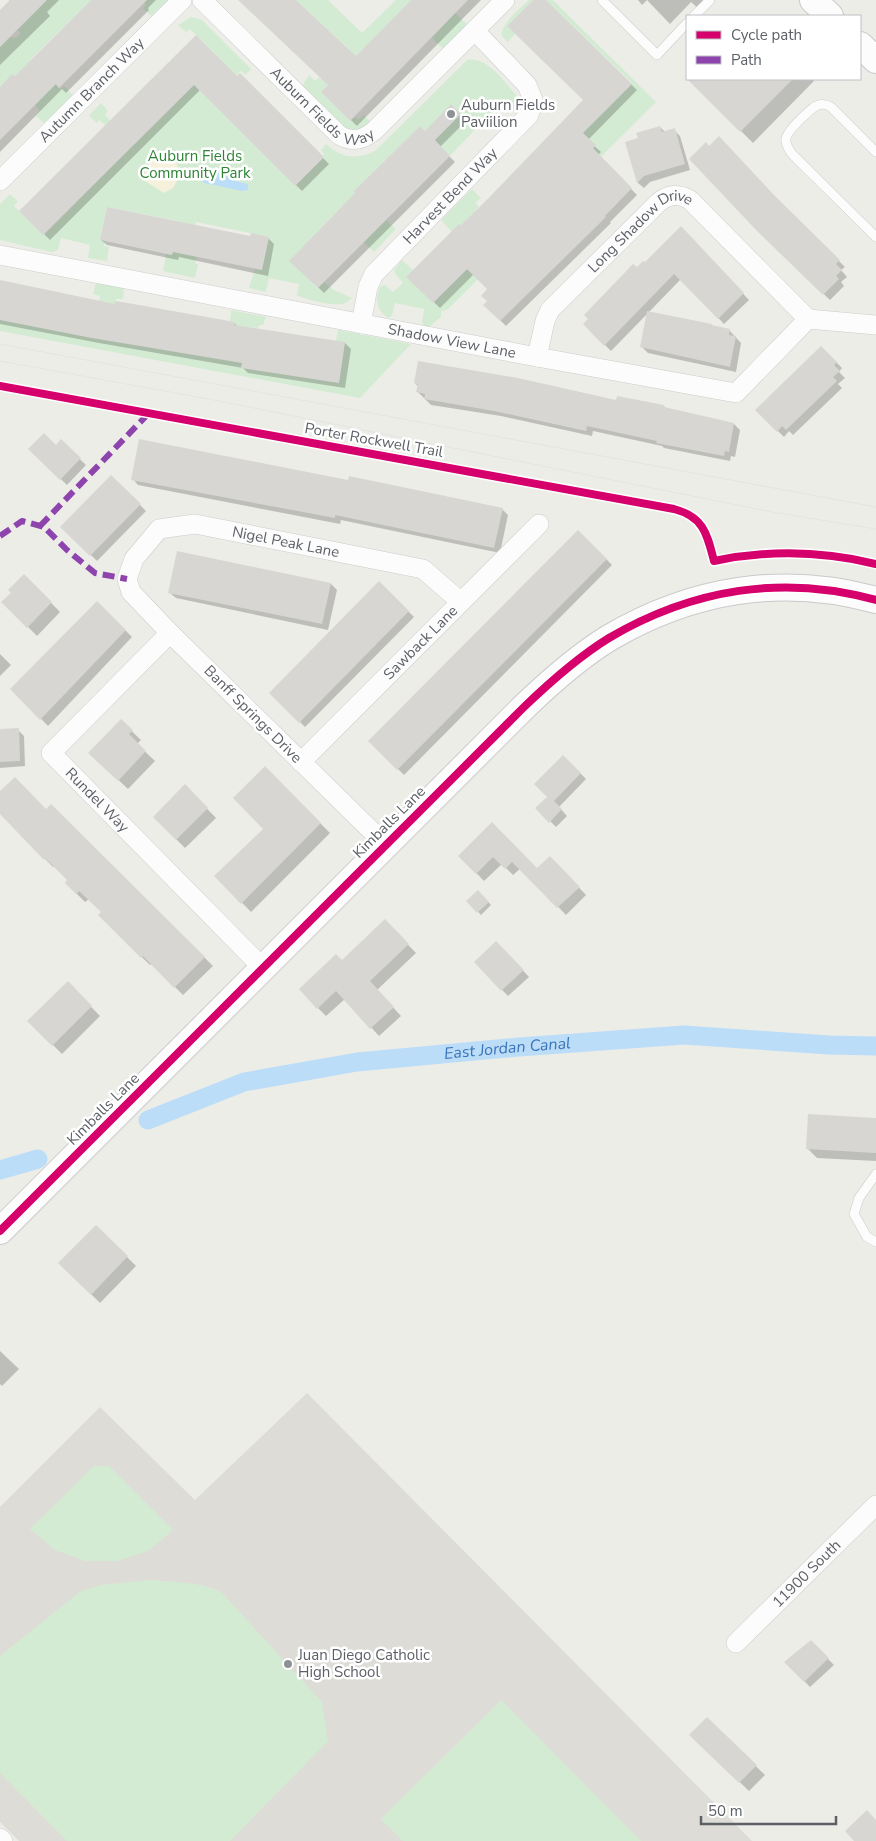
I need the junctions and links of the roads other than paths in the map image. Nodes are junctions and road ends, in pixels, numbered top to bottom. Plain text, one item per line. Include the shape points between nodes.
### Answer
1 (182, 0) edge
2 (202, 0) edge
3 (505, 0) edge
4 (602, 0) edge
5 (710, 0) edge
6 (812, 0) edge
7 (695, 15) edge
8 (829, 15) edge
9 (686, 25) edge
10 (474, 31) junction
11 (861, 46) edge
12 (876, 60) edge
13 (876, 152) edge
14 (0, 181) edge
15 (876, 237) edge
16 (0, 255) edge
17 (808, 319) junction
18 (361, 324) junction
19 (876, 325) edge
20 (537, 357) junction
21 (539, 524) dead end
22 (127, 579) joint
23 (876, 600) edge
24 (461, 602) junction
25 (170, 633) junction
26 (301, 762) junction
27 (386, 844) junction
28 (263, 968) junction
29 (876, 1174) edge
30 (0, 1231) edge
31 (876, 1242) edge
32 (876, 1505) edge
33 (736, 1643) dead end
34 (0, 1838) edge
35 (3, 1841) edge

1 - 14 street, Autumn Branch Way
2 - 10 street, Auburn Fields Way via 333,130 352,140 360,140 375,130
3 - 10 street, Auburn Fields Way
4 - 9 lane via 657,55
5 - 7 lane
6 - 8 street
10 - 18 street, Harvest Bend Way via 527,85 533,100 532,109 526,120 374,274 368,287
11 - 12 street
13 - 15 lane via 825,104 814,107 786,139 792,154
16 - 18 street, Shadow View Lane
17 - 19 street
17 - 20 street, Shadow View Lane via 736,393
17 - 20 street, Long Shadow Drive via 690,200 670,195 658,203 550,310
18 - 20 street, Shadow View Lane
21 - 24 street, Sawback Lane
22 - 24 street, Nigel Peak Lane via 134,558 159,529 195,524 423,569
22 - 25 street, Banff Springs Drive via 131,592
23 - 27 street, Kimballs Lane via 806,587 754,588 685,604 635,624 587,653 544,687
24 - 26 street, Sawback Lane
25 - 26 street, Banff Springs Drive
25 - 28 street, Rundel Way via 51,753
26 - 27 street, Banff Springs Drive
27 - 28 street, Kimballs Lane
28 - 30 street, Kimballs Lane
29 - 31 lane via 858,1198 854,1214 867,1236
32 - 33 street, 11900 South
34 - 35 street

